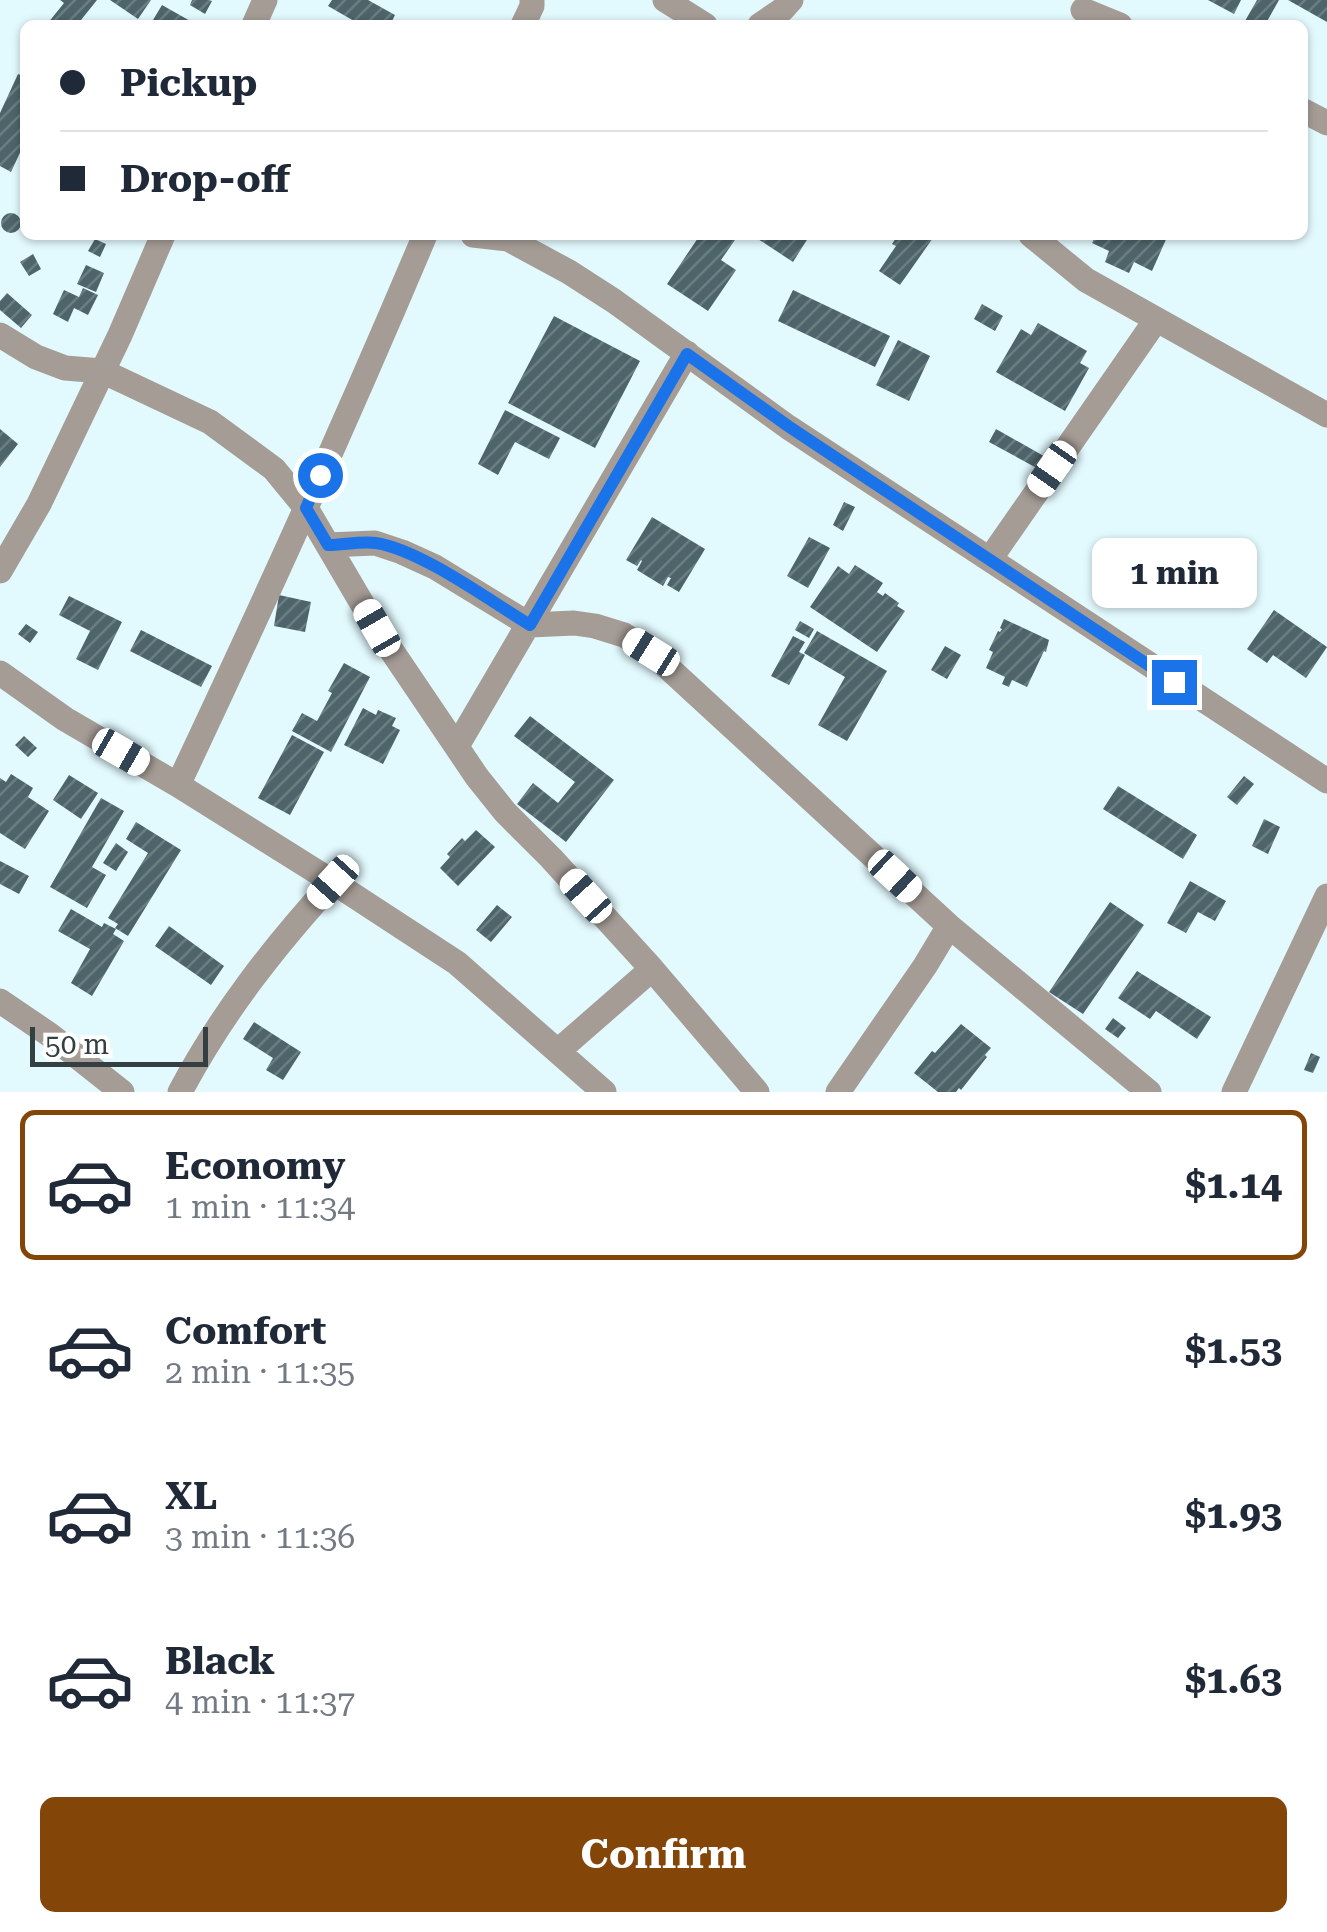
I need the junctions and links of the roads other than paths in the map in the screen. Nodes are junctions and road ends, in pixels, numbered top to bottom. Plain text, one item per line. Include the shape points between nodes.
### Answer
1 (665, 0) edge
2 (791, 0) edge
3 (696, 20) edge
4 (767, 20) edge
5 (161, 240) edge
6 (423, 240) edge
7 (511, 240) edge
8 (1037, 240) edge
9 (1156, 320) junction
10 (0, 335) edge
11 (687, 354) junction
12 (102, 371) junction
13 (1327, 416) edge
14 (306, 508) junction
15 (328, 545) junction
16 (990, 559) junction
17 (0, 571) edge
18 (530, 625) junction
19 (0, 673) edge
20 (458, 746) junction
21 (1327, 781) edge
22 (178, 785) junction
23 (333, 882) junction
24 (1327, 896) edge
25 (949, 926) junction
26 (652, 970) junction
27 (0, 1001) edge
28 (558, 1051) junction
29 (122, 1092) edge
30 (180, 1092) edge
31 (604, 1092) edge
32 (757, 1092) edge
33 (838, 1092) edge
34 (1149, 1092) edge
35 (1234, 1092) edge

1 - 3 street
2 - 4 street
5 - 12 street
6 - 14 street
7 - 11 street
8 - 9 street via 1086,280
9 - 13 street
9 - 16 street
10 - 12 street via 66,368
11 - 16 street
11 - 18 street
12 - 14 street via 210,422 274,469
12 - 17 street
14 - 15 street
14 - 22 street
15 - 18 street via 375,543 402,552
15 - 20 street
16 - 21 street
18 - 20 street
18 - 25 street via 595,626 651,652
19 - 22 street
20 - 26 street via 505,812
22 - 23 street
23 - 28 street via 457,963
23 - 30 street via 250,980
24 - 35 street
25 - 33 street
25 - 34 street
26 - 28 street
26 - 32 street
27 - 29 street
28 - 31 street

